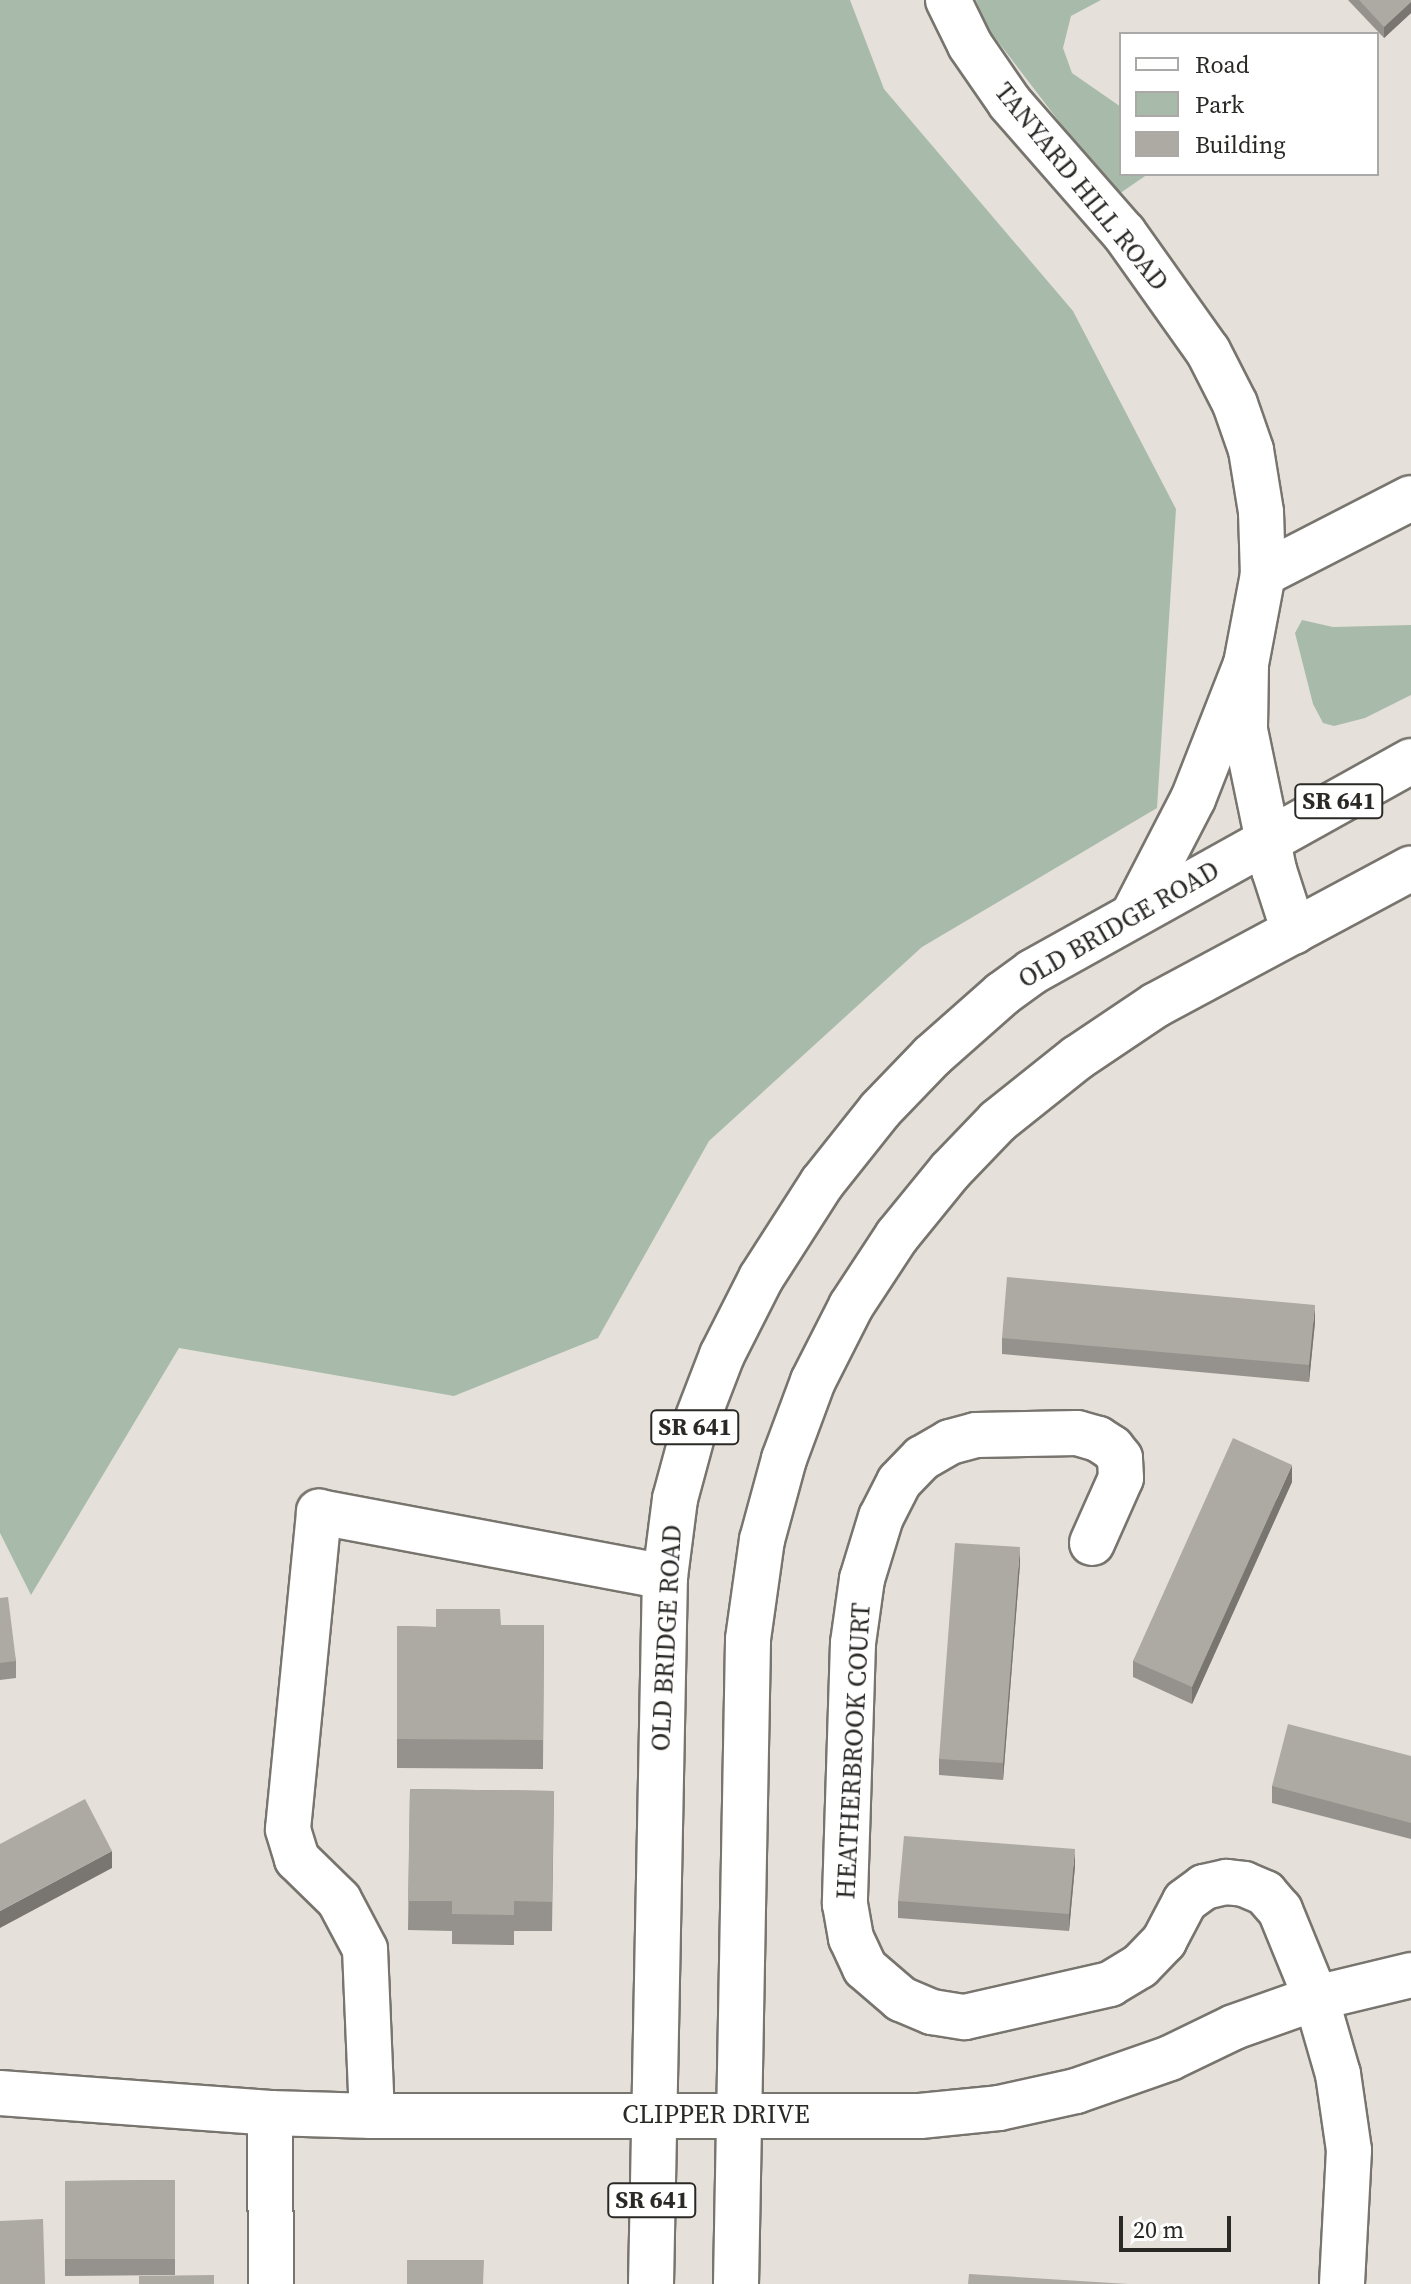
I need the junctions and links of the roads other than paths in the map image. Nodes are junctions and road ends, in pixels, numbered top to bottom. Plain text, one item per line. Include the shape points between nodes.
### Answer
1 (948, 0) edge
2 (1411, 498) edge
3 (1263, 574) junction
4 (1246, 664) junction
5 (1411, 761) edge
6 (1267, 840) junction
7 (1411, 868) edge
8 (1133, 915) junction
9 (1294, 932) junction
10 (1092, 1543) dead end
11 (665, 1577) junction
12 (1411, 1975) edge
13 (1316, 1998) junction
14 (0, 2093) edge
15 (270, 2113) junction
16 (652, 2115) junction
17 (372, 2116) junction
18 (739, 2116) junction
19 (271, 2284) edge
20 (651, 2284) edge
21 (736, 2284) edge
22 (1342, 2284) edge

1 - 3 street, TANYARD HILL ROAD via 970,45 1010,103 1124,233 1208,351 1251,450
2 - 3 street
3 - 4 street, TANYARD HILL ROAD
4 - 6 street, TANYARD HILL ROAD via 1245,730
4 - 8 street via 1193,799
5 - 6 street, OLD BRIDGE ROAD / SR 641
6 - 8 street, OLD BRIDGE ROAD / SR 641
6 - 9 street, TANYARD HILL ROAD
7 - 9 street
8 - 11 street, OLD BRIDGE ROAD / SR 641 via 1002,994 880,1110 822,1183 761,1278 722,1355 675,1499
9 - 18 street via 1156,1005 1077,1058 998,1121 897,1236 851,1306 813,1381 762,1540 748,1639
10 - 13 street, HEATHERBROOK COURT via 1121,1478 1120,1458 1098,1439 1077,1433 976,1435 922,1458 899,1482 881,1517 862,1579 853,1643 845,1904 851,1938 865,1968 901,1999 932,2012 965,2017 1084,1992 1140,1966 1164,1941 1185,1901 1204,1887 1226,1882 1265,1893 1280,1910
11 - 16 street, OLD BRIDGE ROAD / SR 641
11 - 17 street via 319,1512 288,1829 297,1859 339,1900 365,1949
12 - 13 street, CLIPPER DRIVE
13 - 18 street, CLIPPER DRIVE via 1076,2091 999,2108 920,2116
13 - 22 street, HEATHERBROOK COURT via 1338,2074 1349,2150
14 - 15 street, CLIPPER DRIVE
15 - 17 street, CLIPPER DRIVE
15 - 19 street
16 - 17 street, CLIPPER DRIVE
16 - 18 street, CLIPPER DRIVE
16 - 20 street, OLD BRIDGE ROAD / SR 641
18 - 21 street

